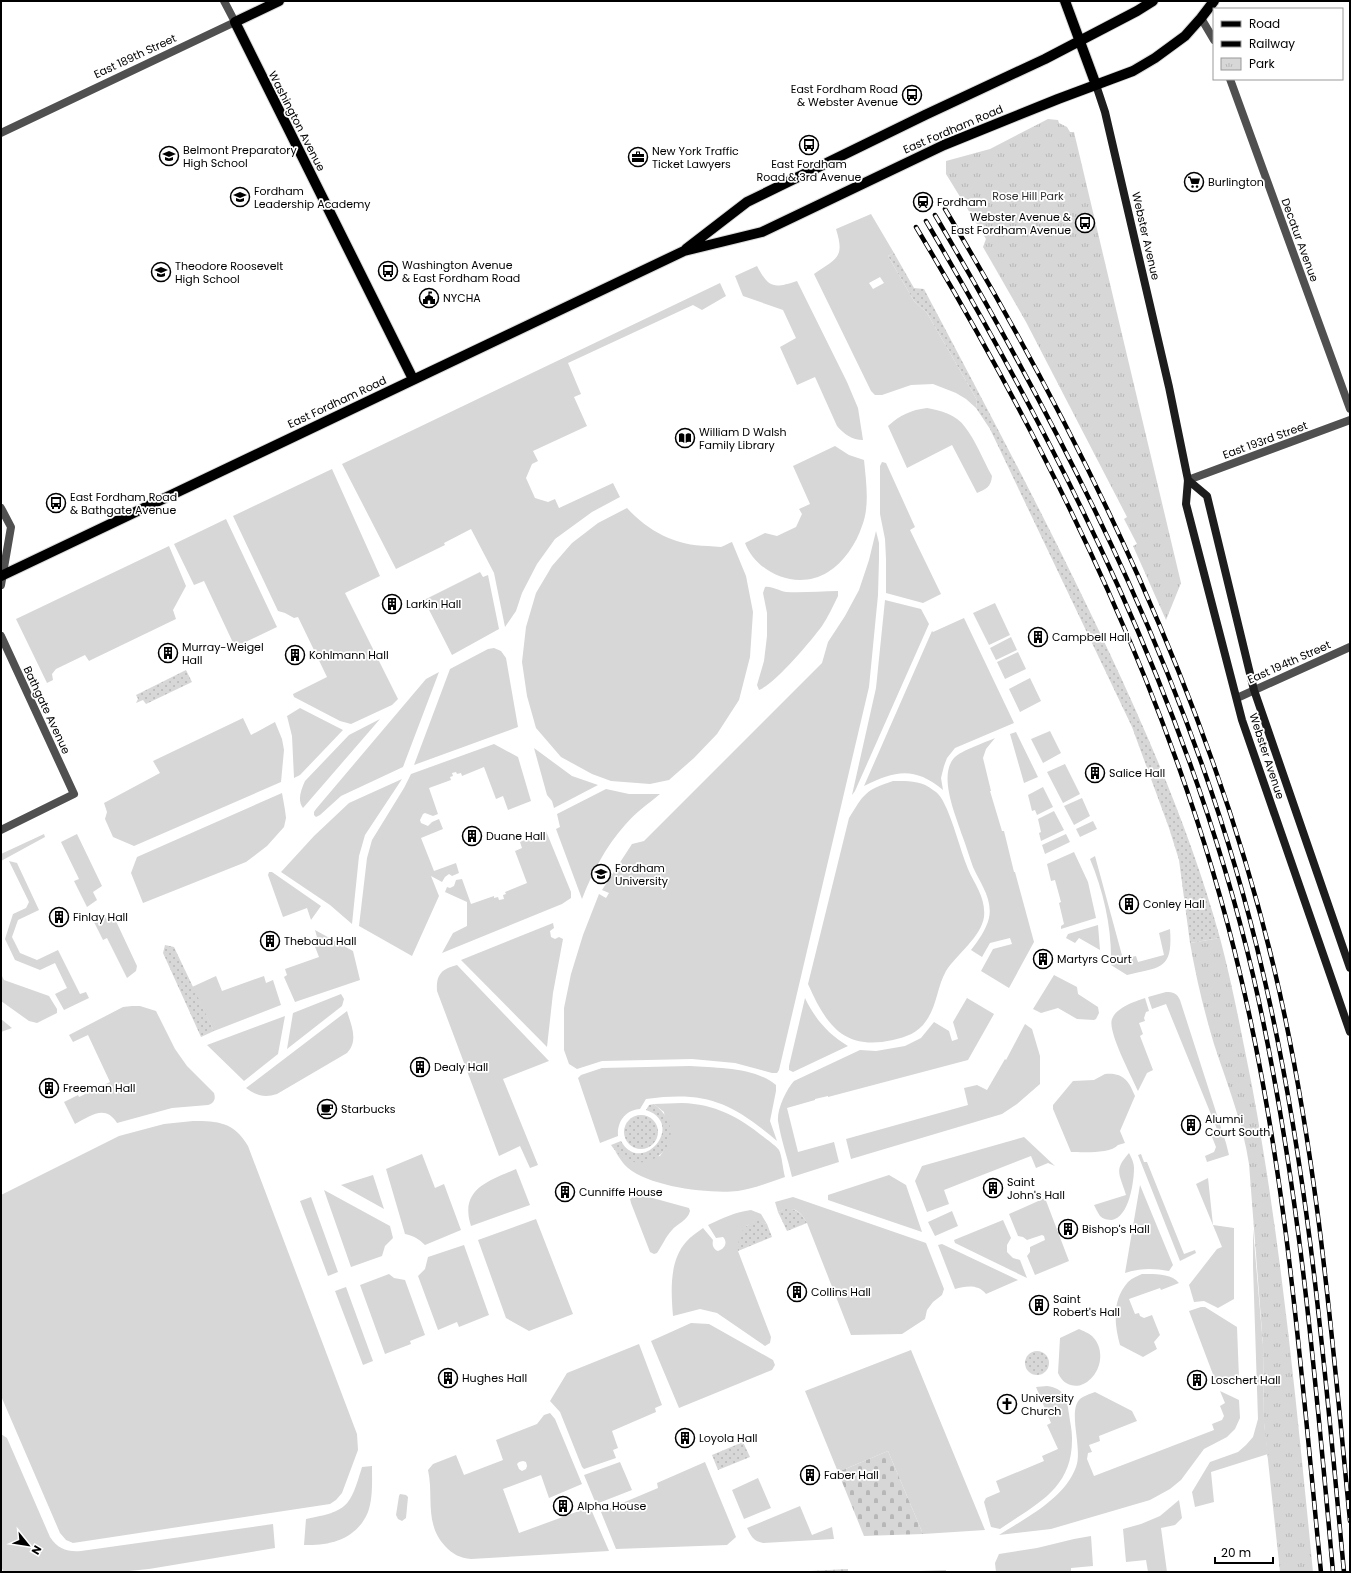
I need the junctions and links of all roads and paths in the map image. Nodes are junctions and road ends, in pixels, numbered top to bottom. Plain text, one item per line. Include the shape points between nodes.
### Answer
1 (224, 1) edge
2 (279, 1) edge
3 (1066, 1) edge
4 (1153, 1) edge
5 (1214, 1) edge
6 (1201, 18) junction
7 (235, 22) junction
8 (1213, 38) edge
9 (1081, 41) junction
10 (1230, 80) edge
11 (1096, 85) junction
12 (1, 133) edge
13 (684, 251) junction
14 (413, 379) junction
15 (1350, 409) edge
16 (1350, 420) edge
17 (1188, 480) junction
18 (1, 508) edge
19 (2, 579) edge
20 (1, 636) edge
21 (1350, 647) edge
22 (1254, 690) junction
23 (1236, 698) junction
24 (1, 830) edge
25 (1350, 968) edge
26 (1350, 1032) edge

1 - 7 street, Washington Avenue
2 - 7 main road, East 189th Street
3 - 9 main road, Webster Avenue
4 - 9 main road, East Fordham Road
5 - 6 main road, East Fordham Road
6 - 8 street
6 - 11 main road, East Fordham Road via 1185,36 1155,58 1133,71
7 - 12 street, East 189th Street
7 - 14 main road, Washington Avenue
9 - 11 main road, Webster Avenue
9 - 13 main road, East Fordham Road via 747,202
10 - 15 street, Decatur Avenue
11 - 13 main road, East Fordham Road via 944,145 762,232
11 - 17 main road, Webster Avenue via 1169,387
13 - 14 main road, East Fordham Road
14 - 19 main road, East Fordham Road
16 - 17 street, East 193rd Street
17 - 22 main road, Webster Avenue via 1207,496
17 - 23 main road, Webster Avenue via 1186,504
18 - 19 street via 11,527
20 - 24 street, Bathgate Avenue via 74,794
21 - 22 street, East 194th Street
22 - 23 street, East 194th Street
22 - 25 main road, Webster Avenue
23 - 26 main road, Webster Avenue

